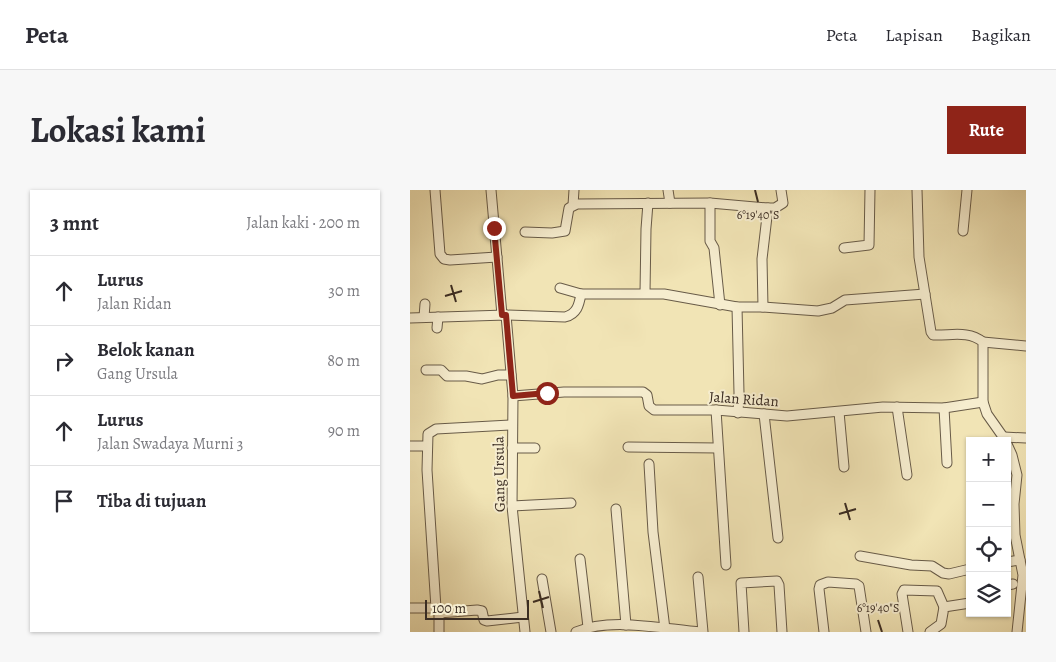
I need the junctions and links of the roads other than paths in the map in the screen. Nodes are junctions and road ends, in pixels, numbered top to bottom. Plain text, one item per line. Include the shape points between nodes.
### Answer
1 (435, 190) edge
2 (491, 190) edge
3 (574, 190) edge
4 (668, 190) edge
5 (781, 190) edge
6 (870, 190) edge
7 (917, 190) edge
8 (967, 190) edge
9 (648, 203) junction
10 (670, 203) junction
11 (710, 203) junction
12 (573, 205) junction
13 (768, 208) junction
14 (963, 231) dead end
15 (525, 232) dead end
16 (844, 248) dead end
17 (498, 257) junction
18 (560, 288) dead end
19 (646, 293) junction
20 (581, 294) junction
21 (924, 294) junction
22 (425, 304) dead end
23 (720, 305) junction
24 (737, 307) junction
25 (763, 307) junction
26 (504, 315) junction
27 (438, 317) junction
28 (410, 318) edge
29 (424, 318) junction
30 (437, 328) dead end
31 (983, 342) junction
32 (1026, 346) edge
33 (426, 370) dead end
34 (511, 375) junction
35 (513, 396) junction
36 (984, 402) junction
37 (897, 407) junction
38 (944, 408) junction
39 (716, 410) junction
40 (839, 412) junction
41 (738, 413) junction
42 (764, 414) junction
43 (512, 425) junction
44 (1003, 437) edge
45 (1026, 438) edge
46 (1011, 440) edge
47 (410, 446) edge
48 (427, 446) junction
49 (628, 446) dead end
50 (512, 448) junction
51 (535, 448) dead end
52 (718, 448) junction
53 (1011, 456) edge
54 (947, 463) dead end
55 (649, 464) dead end
56 (844, 467) dead end
57 (907, 474) dead end
58 (571, 503) dead end
59 (512, 506) junction
60 (616, 509) dead end
61 (778, 538) dead end
62 (860, 556) dead end
63 (580, 560) dead end
64 (1020, 560) junction
65 (1011, 561) edge
66 (726, 565) dead end
67 (966, 570) edge
68 (698, 577) dead end
69 (542, 579) dead end
70 (966, 604) edge
71 (944, 607) junction
72 (1024, 607) edge
73 (410, 608) edge
74 (438, 611) junction
75 (523, 617) junction
76 (626, 625) junction
77 (588, 627) junction
78 (605, 628) edge
79 (664, 629) junction
80 (439, 632) edge
81 (525, 632) edge
82 (551, 632) edge
83 (576, 632) edge
84 (702, 632) edge
85 (744, 632) edge
86 (782, 632) edge
87 (824, 632) edge
88 (866, 632) edge
89 (908, 632) edge
90 (930, 632) edge
91 (1017, 632) edge

1 - 17 street via 442,257 450,260
2 - 17 street, Gang Ursula
3 - 12 street
4 - 10 street
5 - 13 street via 783,203
6 - 16 street via 870,245
7 - 21 street
8 - 14 street
9 - 10 street
9 - 12 street
9 - 19 street
10 - 11 street
11 - 13 street
11 - 23 street via 710,241 714,248
12 - 15 street via 568,212 565,231
13 - 25 street via 762,260
17 - 26 street, Gang Ursula
18 - 20 street
19 - 20 street
19 - 23 street
20 - 26 street via 578,307 565,318
21 - 25 street via 845,300 832,308 818,311
21 - 31 street via 933,335 967,334
22 - 29 street
23 - 24 street
24 - 25 street
24 - 41 street
26 - 27 street
26 - 34 street, Gang Ursula
27 - 29 street
27 - 30 street
28 - 29 street
31 - 32 street
31 - 36 street
33 - 34 street via 441,370 447,376 482,379
34 - 35 street, Gang Ursula
35 - 39 street, Jalan Ridan via 643,392 654,410
35 - 43 street, Gang Ursula
36 - 38 street, Jalan Ridan
36 - 44 street via 987,414
37 - 38 street, Jalan Ridan
37 - 40 street, Jalan Ridan
37 - 57 street
38 - 54 street
39 - 41 street, Jalan Ridan
39 - 52 street
40 - 42 street, Jalan Ridan via 787,416
40 - 56 street
41 - 42 street, Jalan Ridan
42 - 61 street
43 - 48 street via 436,428 428,434
43 - 50 street, Gang Ursula
45 - 46 street
47 - 48 street
48 - 74 street
49 - 52 street
50 - 51 street
50 - 59 street, Gang Ursula
52 - 66 street
53 - 64 street via 1017,475 1015,536
55 - 79 street
58 - 59 street
59 - 75 street, Gang Ursula
60 - 76 street
62 - 67 street via 932,566 949,574
63 - 77 street
64 - 65 street
64 - 72 street via 1024,575
68 - 84 street
69 - 82 street
70 - 71 street
71 - 89 street via 935,590 903,591
71 - 90 street via 941,624
72 - 91 street
73 - 74 street
74 - 75 street via 482,611 487,621
74 - 80 street
75 - 81 street, Gang Ursula
76 - 78 street
76 - 79 street
77 - 78 street
77 - 83 street
79 - 84 street
85 - 86 street via 741,584 777,581
87 - 88 street via 819,588 828,582 859,586

